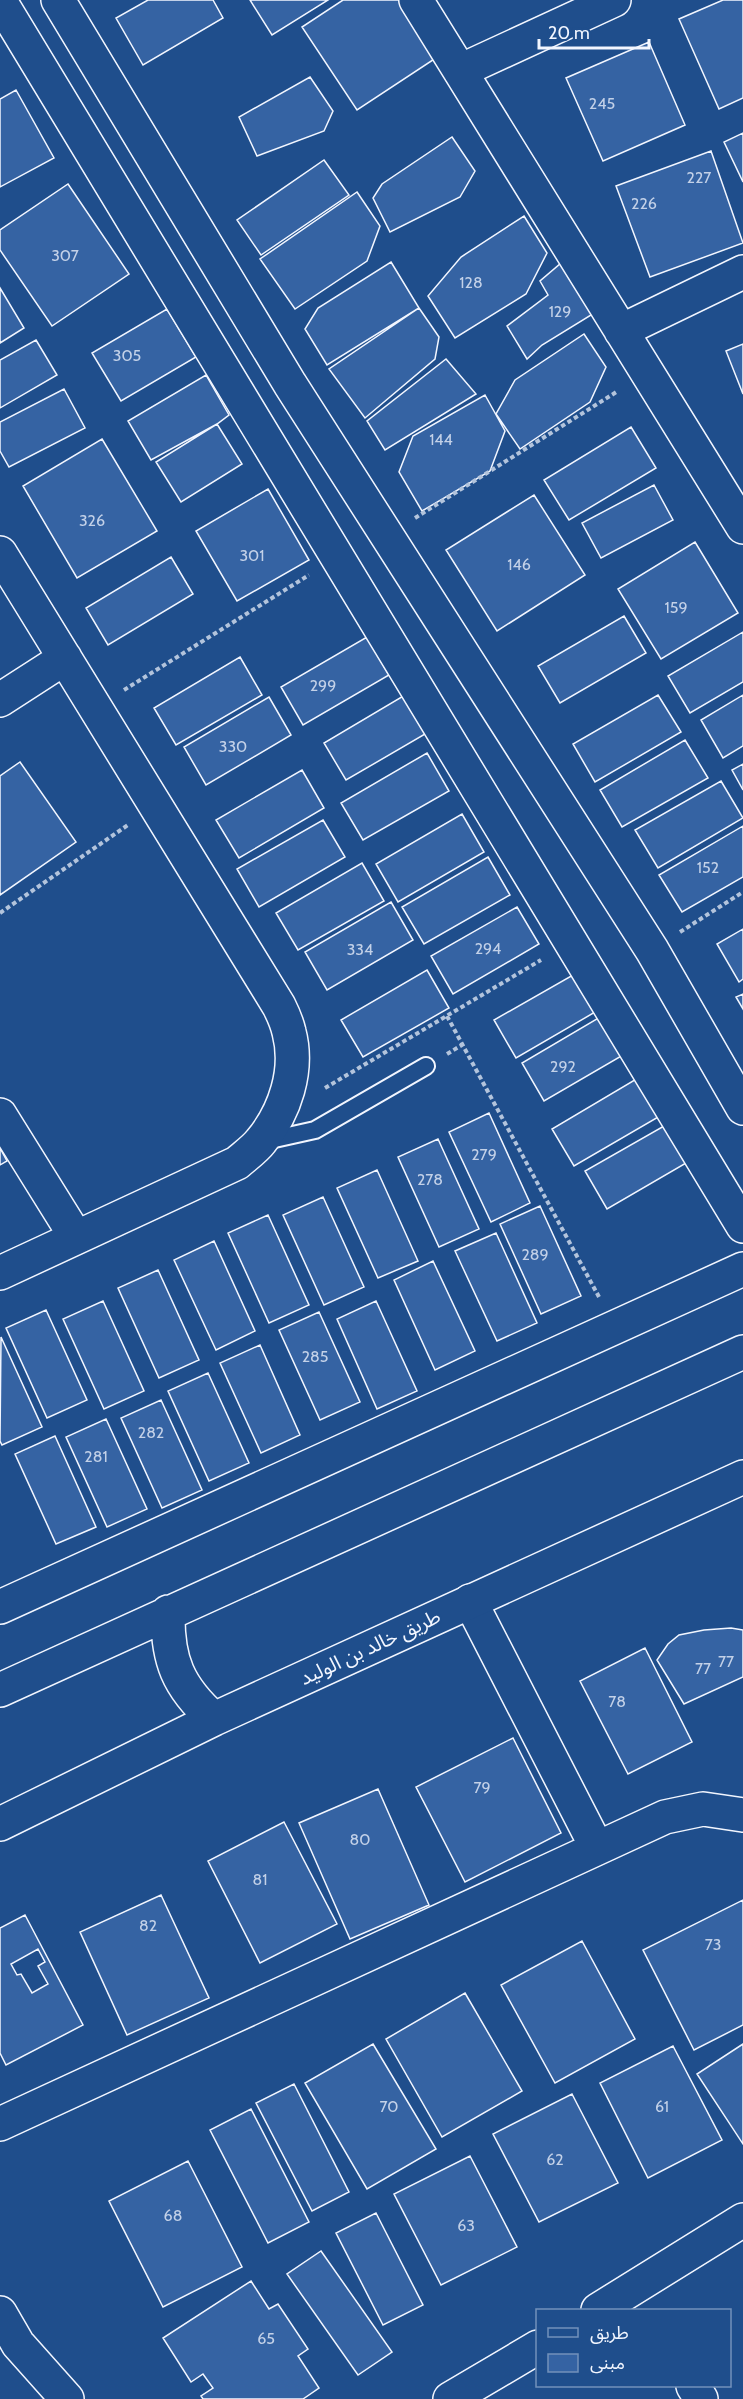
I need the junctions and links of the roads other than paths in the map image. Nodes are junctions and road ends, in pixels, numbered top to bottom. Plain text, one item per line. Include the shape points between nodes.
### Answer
1 (58, 0) edge
2 (416, 0) edge
3 (614, 0) edge
4 (0, 1) edge
5 (460, 71) junction
6 (743, 272) edge
7 (621, 331) junction
8 (290, 384) junction
9 (248, 410) junction
10 (743, 527) edge
11 (0, 553) edge
12 (65, 658) junction
13 (0, 700) edge
14 (426, 1066) dead end
15 (743, 1108) edge
16 (0, 1115) edge
17 (261, 1142) junction
18 (743, 1226) edge
19 (76, 1237) junction
20 (743, 1269) edge
21 (0, 1273) edge
22 (743, 1352) edge
23 (743, 1476) edge
24 (470, 1601) junction
25 (0, 1608) edge
26 (168, 1612) junction
27 (0, 1690) edge
28 (214, 1719) junction
29 (743, 1815) edge
30 (0, 1824) edge
31 (597, 1848) junction
32 (0, 2124) edge
33 (743, 2220) edge
34 (642, 2299) edge
35 (602, 2309) edge
36 (0, 2313) edge
37 (536, 2348) edge
38 (66, 2399) edge
39 (450, 2399) edge

1 - 8 street
2 - 5 street
3 - 5 street
4 - 9 street
5 - 7 street
6 - 7 street
7 - 10 street
8 - 9 street
8 - 15 street via 652,950
9 - 18 street
11 - 12 street
12 - 13 street
12 - 17 street via 279,1006 289,1032 292,1061 288,1089 278,1116
14 - 17 lane via 315,1130
16 - 19 street
17 - 19 street via 237,1163
19 - 21 street
20 - 25 street
22 - 26 street
23 - 24 street, طريق خالد بن الوليد
24 - 28 street, طريق خالد بن الوليد
24 - 31 street
26 - 27 street
26 - 28 street via 172,1661 196,1703
28 - 30 street, طريق خالد بن الوليد
29 - 31 street via 703,1809 664,1817
31 - 32 street
33 - 34 street
34 - 35 street
36 - 38 street via 18,2344
37 - 39 street

